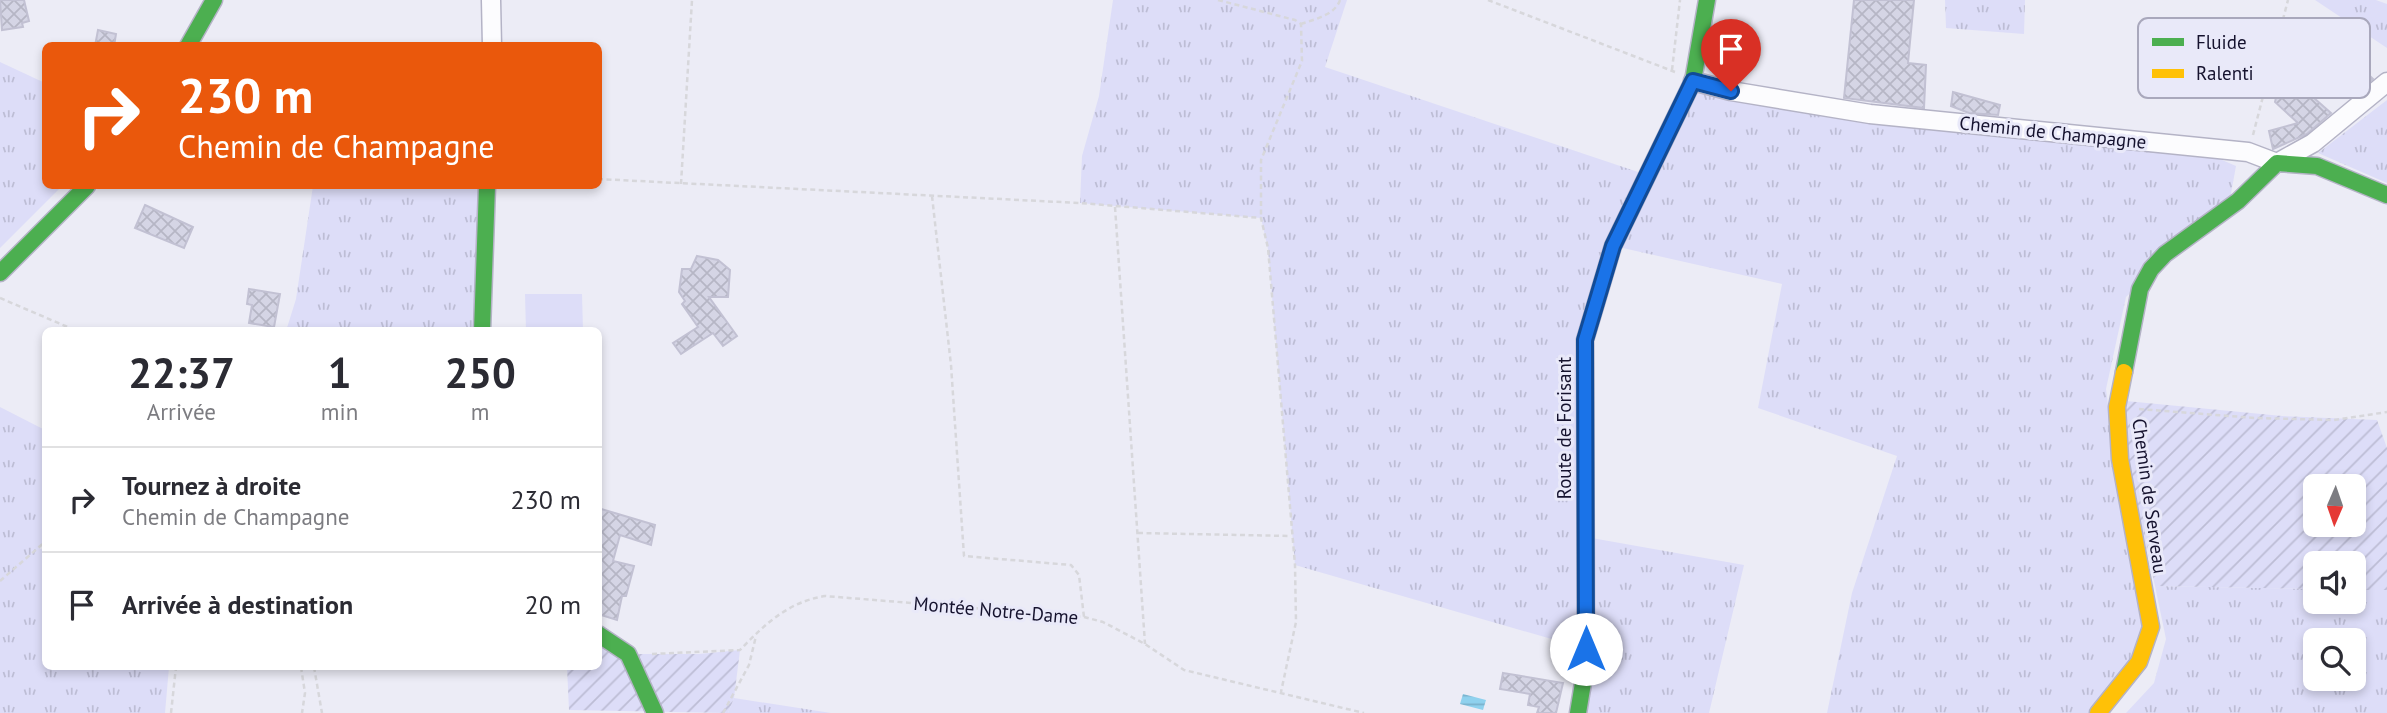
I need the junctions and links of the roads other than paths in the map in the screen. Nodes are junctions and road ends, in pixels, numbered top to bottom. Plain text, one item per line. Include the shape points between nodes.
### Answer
1 (215, 0) edge
2 (491, 0) edge
3 (1707, 0) edge
4 (190, 42) edge
5 (492, 42) edge
6 (1693, 81) junction
7 (2387, 82) edge
8 (2370, 96) edge
9 (2368, 98) edge
10 (2277, 163) junction
11 (84, 189) edge
12 (487, 189) edge
13 (2387, 195) edge
14 (0, 273) edge
15 (482, 327) edge
16 (602, 637) edge
17 (655, 713) edge
18 (1578, 713) edge
19 (2098, 713) edge

1 - 4 street
2 - 5 street
3 - 6 street, Route de Forisant
6 - 10 street, Chemin de Champagne via 1870,114 2248,152
6 - 18 street, Route de Forisant via 1613,246 1585,340 1586,665
7 - 8 street
9 - 10 street via 2313,143
10 - 13 street via 2317,166
10 - 19 street, Chemin de Serveau via 2238,201 2165,254 2140,289 2117,407 2120,459 2151,627 2139,662
11 - 14 street
12 - 15 street
16 - 17 street via 628,654

